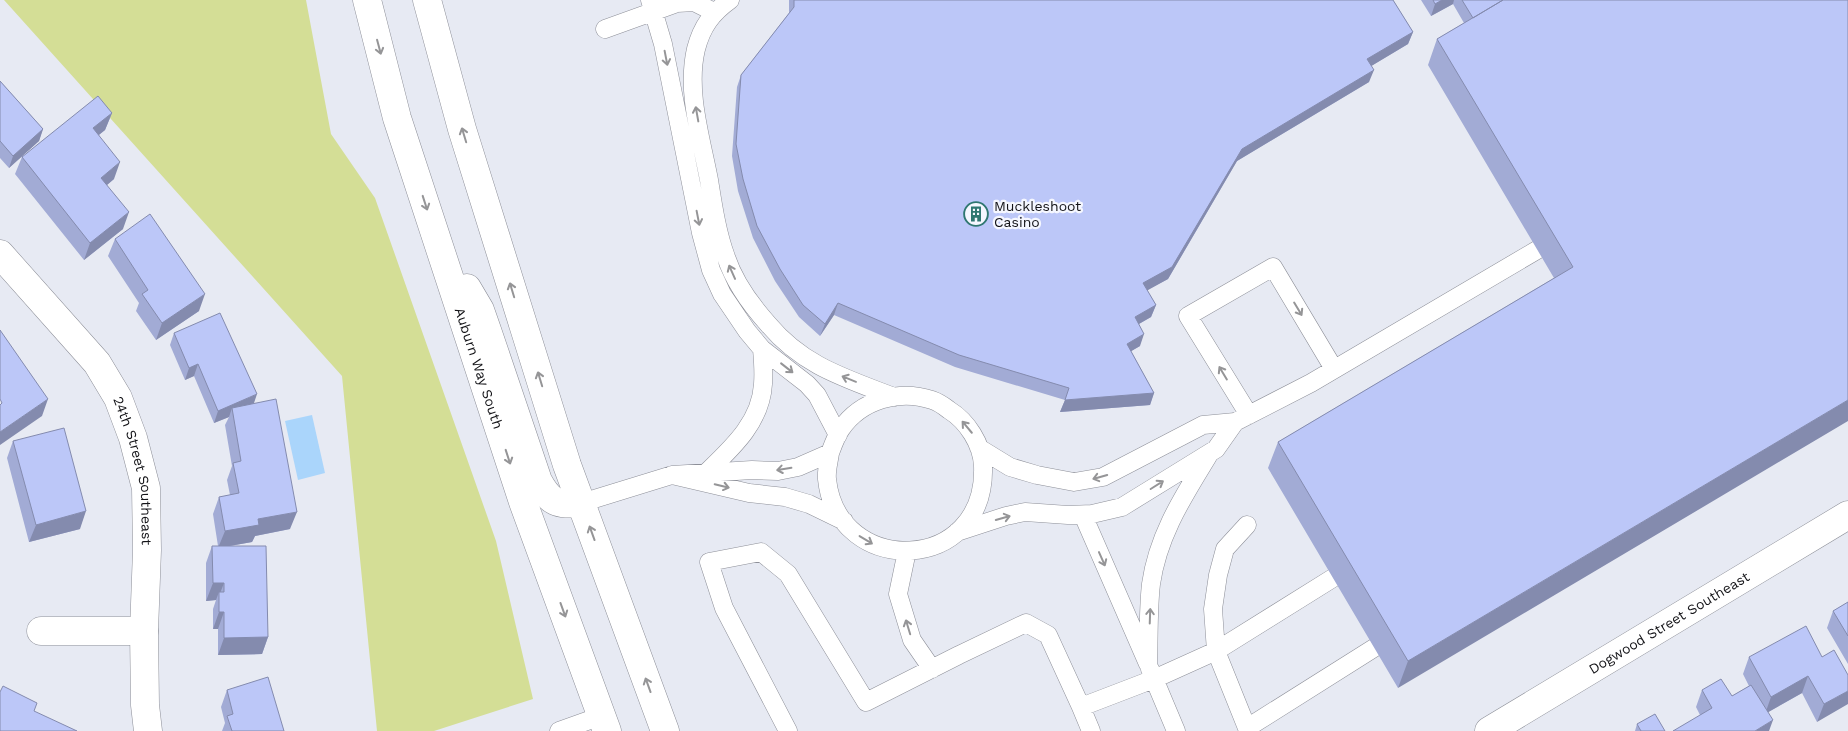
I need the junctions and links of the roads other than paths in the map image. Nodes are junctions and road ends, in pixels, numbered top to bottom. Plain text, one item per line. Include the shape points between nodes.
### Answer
1 (366, 0) edge
2 (427, 0) edge
3 (730, 0) edge
4 (652, 6) edge
5 (714, 12) junction
6 (605, 29) dead end
7 (1537, 250) dead end
8 (0, 254) edge
9 (447, 271) junction
10 (762, 349) junction
11 (1334, 369) junction
12 (894, 397) junction
13 (1242, 418) junction
14 (838, 435) junction
15 (979, 448) junction
16 (830, 453) junction
17 (1210, 453) junction
18 (706, 473) junction
19 (672, 475) junction
20 (581, 503) junction
21 (1083, 514) junction
22 (1848, 514) edge
23 (844, 521) junction
24 (1247, 525) dead end
25 (956, 532) junction
26 (907, 551) junction
27 (1332, 578) dead end
28 (41, 631) dead end
29 (144, 631) junction
30 (1374, 648) dead end
31 (1216, 650) junction
32 (932, 669) junction
33 (1151, 672) junction
34 (1081, 706) junction
35 (604, 724) edge
36 (148, 731) edge
37 (559, 731) edge
38 (665, 731) edge
39 (788, 731) edge
40 (1091, 731) edge
41 (1176, 731) edge
42 (1489, 731) edge

1 -> 9 main road, Auburn Way South via 397,118
20 -> 2 main road via 462,129
3 - 5 lane
4 - 5 lane via 694,2
4 - 6 lane
4 -> 10 lane via 711,270 722,294
12 -> 5 lane via 824,369 794,351 768,324 736,281 725,257 717,224 695,105 693,76 696,48
7 - 11 lane
8 - 29 main road, 24th Street Southeast via 97,363 121,406 146,488
9 - 20 main road via 459,278 480,310 545,494 553,502
9 -> 35 main road, Auburn Way South via 523,502
10 -> 14 lane via 817,395
10 - 18 lane via 764,385 759,407 734,446
11 - 13 lane
13 -> 11 lane via 1188,316 1273,267
12 - 14 lane via 859,410
15 -> 12 lane via 973,433 948,409 933,400 908,395
13 -> 15 lane via 1204,424 1103,478 1074,482 1010,467
13 - 17 lane
14 - 16 lane
15 - 25 lane via 983,483 976,508
16 -> 18 lane via 798,467 778,471
16 - 23 lane via 827,479 834,504
21 -> 17 lane via 1122,507
33 -> 17 lane via 1151,584 1158,552 1172,515
18 - 19 lane
19 - 20 lane
19 -> 23 lane via 785,497 809,504
38 -> 20 main road
25 -> 21 lane via 1025,512
21 -> 33 lane
22 - 42 main road, Dogwood Street Southeast
23 -> 26 lane via 867,542 891,551
24 - 31 lane via 1225,549 1218,575 1213,609
25 - 26 lane via 941,544 916,552
32 -> 26 lane via 912,640 898,594
27 - 31 lane
28 - 29 main road
29 - 36 main road, 24th Street Southeast
30 - 31 lane via 1247,728
31 - 33 lane
32 - 34 lane via 1026,623 1048,634
32 - 39 lane via 866,702 788,574 760,552 709,562 724,608
33 - 34 lane
33 - 41 lane
34 - 40 lane
35 - 37 lane

